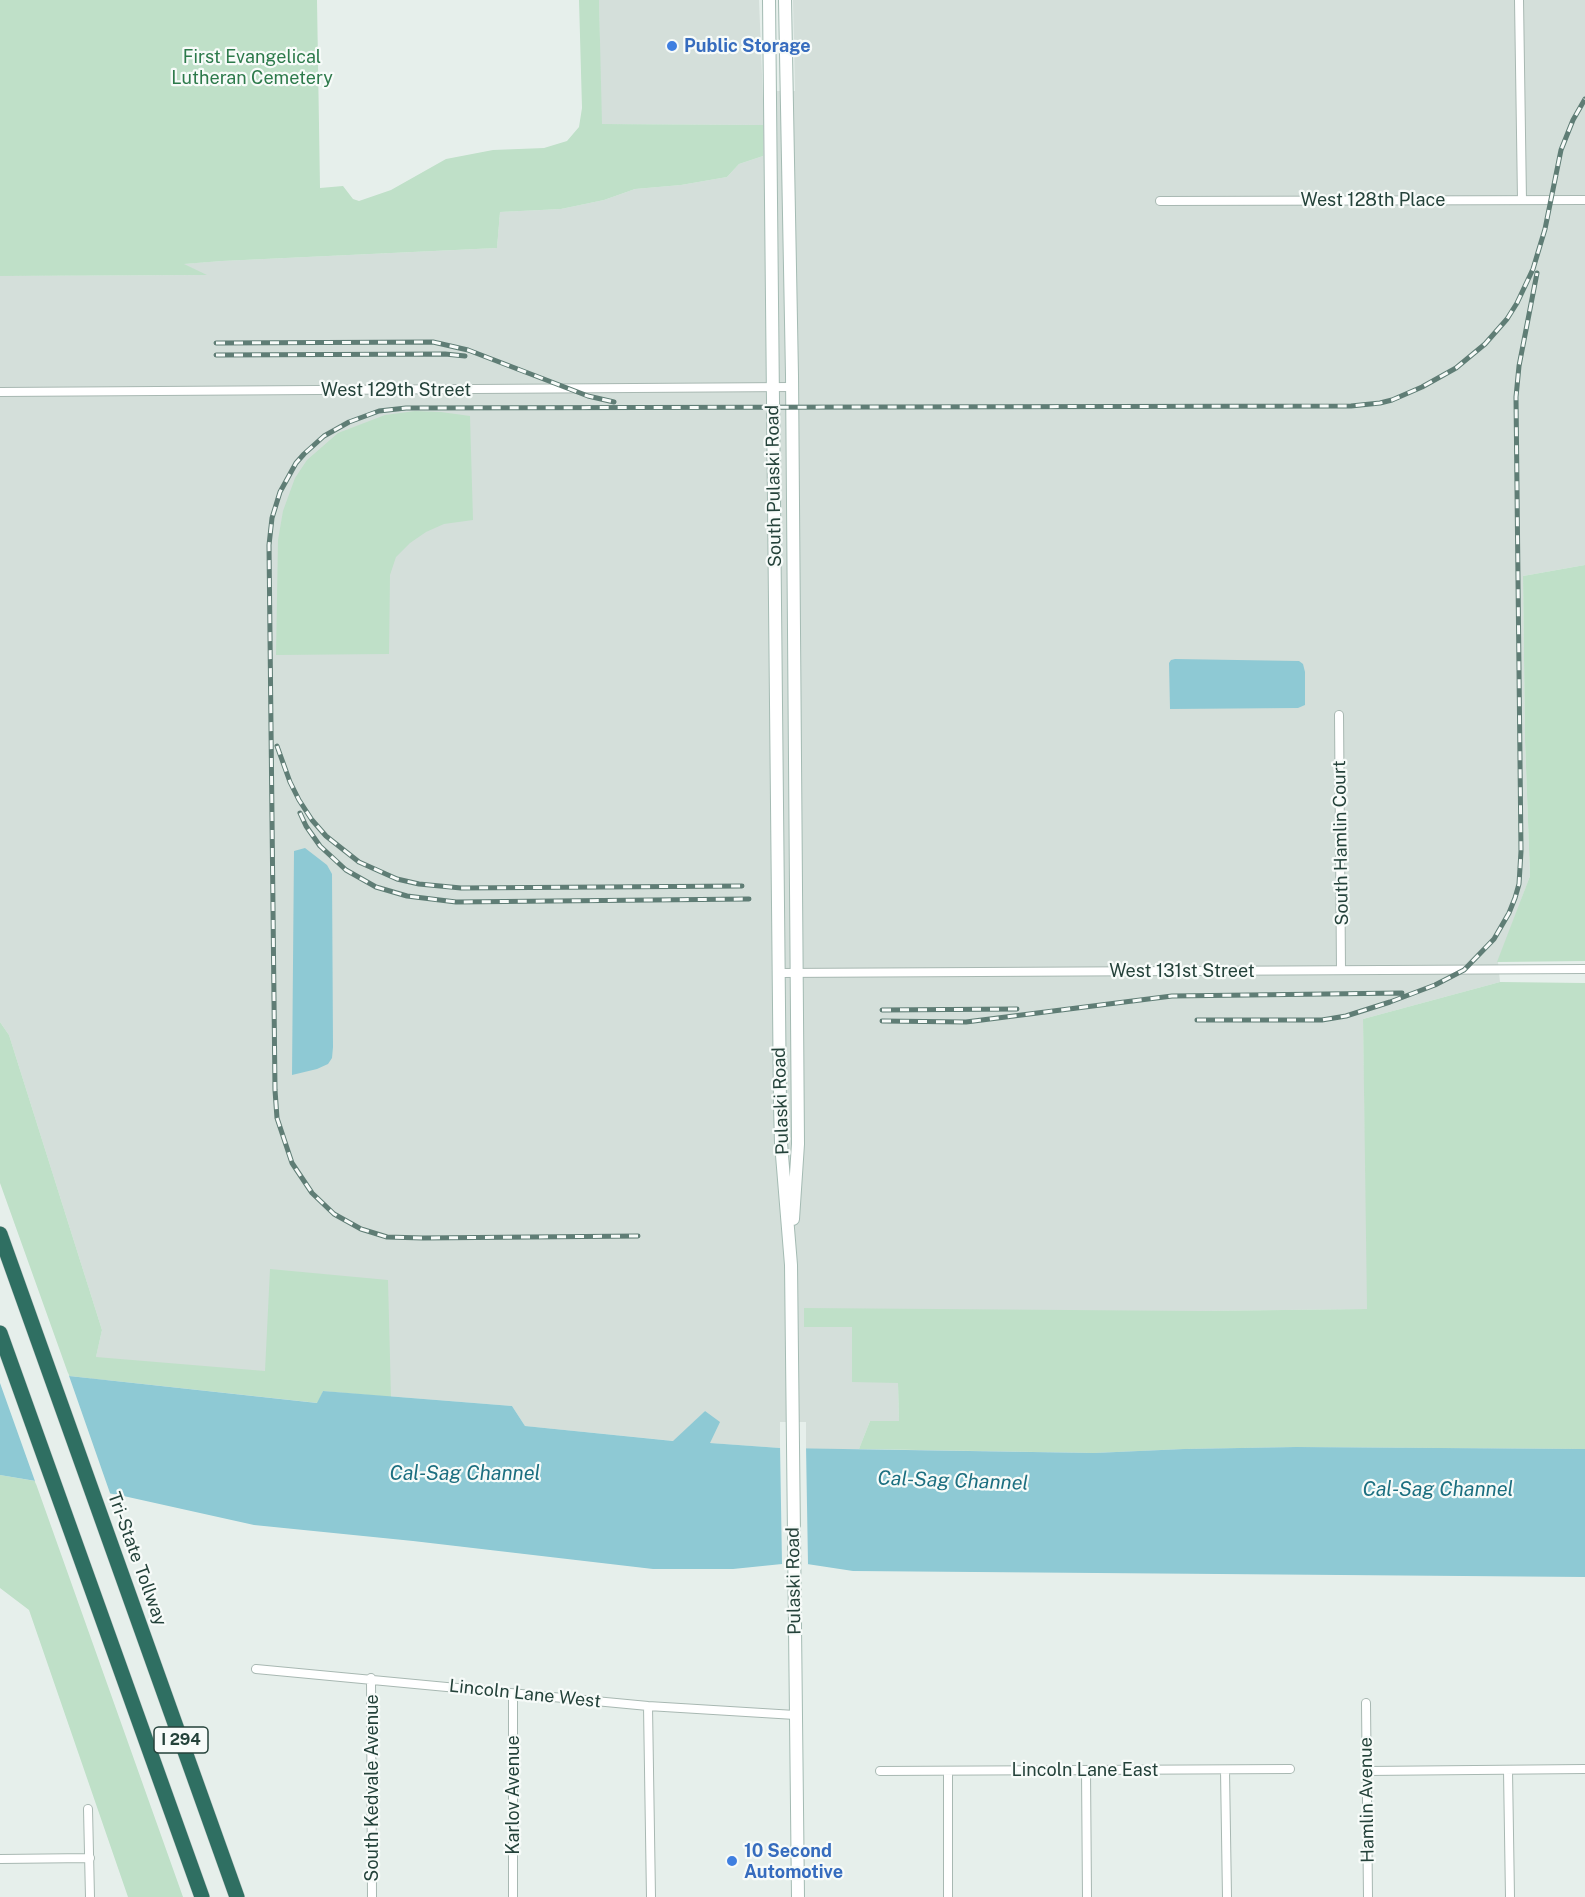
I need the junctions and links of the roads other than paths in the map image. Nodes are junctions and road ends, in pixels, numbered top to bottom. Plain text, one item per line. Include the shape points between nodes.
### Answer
1 (769, 0) edge
2 (785, 0) edge
3 (1519, 0) edge
4 (1522, 200) junction
5 (1585, 200) edge
6 (1160, 201) dead end
7 (773, 387) junction
8 (792, 387) junction
9 (0, 392) edge
10 (1339, 715) dead end
11 (1585, 969) edge
12 (1341, 970) junction
13 (796, 972) junction
14 (779, 973) junction
15 (0, 1234) edge
16 (791, 1265) junction
17 (0, 1333) edge
18 (256, 1669) dead end
19 (371, 1678) junction
20 (513, 1694) junction
21 (1366, 1703) dead end
22 (648, 1706) junction
23 (795, 1715) junction
24 (1290, 1769) dead end
25 (1585, 1769) edge
26 (1086, 1770) junction
27 (1225, 1770) junction
28 (1508, 1770) junction
29 (880, 1771) dead end
30 (948, 1771) junction
31 (1366, 1771) junction
32 (88, 1809) dead end
33 (0, 1858) edge
34 (90, 1858) junction
35 (90, 1897) edge
36 (202, 1897) edge
37 (237, 1897) edge
38 (372, 1897) edge
39 (513, 1897) edge
40 (651, 1897) edge
41 (798, 1897) edge
42 (948, 1897) edge
43 (1087, 1897) edge
44 (1227, 1897) edge
45 (1368, 1897) edge
46 (1510, 1897) edge

1 - 7 main road, South Pulaski Road
2 - 8 main road, South Pulaski Road
3 - 4 street
4 - 5 street, West 128th Place
4 - 6 street, West 128th Place
7 - 8 street, West 129th Street
7 - 9 street, West 129th Street
7 - 14 main road, South Pulaski Road
8 - 13 main road, South Pulaski Road
10 - 12 street, South Hamlin Court
11 - 12 street, West 131st Street
12 - 13 street, West 131st Street
13 - 14 street, West 131st Street
13 - 16 main road, Pulaski Road via 798,1144
14 - 16 main road, Pulaski Road via 781,1143
15 - 37 highway, Tri-State Tollway / I 294
16 - 23 main road, Pulaski Road
17 - 36 highway, I 294
18 - 19 street, Lincoln Lane West
19 - 20 street, Lincoln Lane West
19 - 38 street, South Kedvale Avenue
20 - 22 street, Lincoln Lane West
20 - 39 street, Karlov Avenue
21 - 31 street, Hamlin Avenue
22 - 23 street, Lincoln Lane West
22 - 40 street
23 - 41 main road, Pulaski Road
24 - 27 street, Lincoln Lane East
25 - 28 street
26 - 27 street, Lincoln Lane East
26 - 30 street, Lincoln Lane East
26 - 43 street
27 - 44 street
28 - 31 street
28 - 46 street
29 - 30 street, Lincoln Lane East
30 - 42 street
31 - 45 street, Hamlin Avenue
32 - 34 street
33 - 34 street
34 - 35 street

